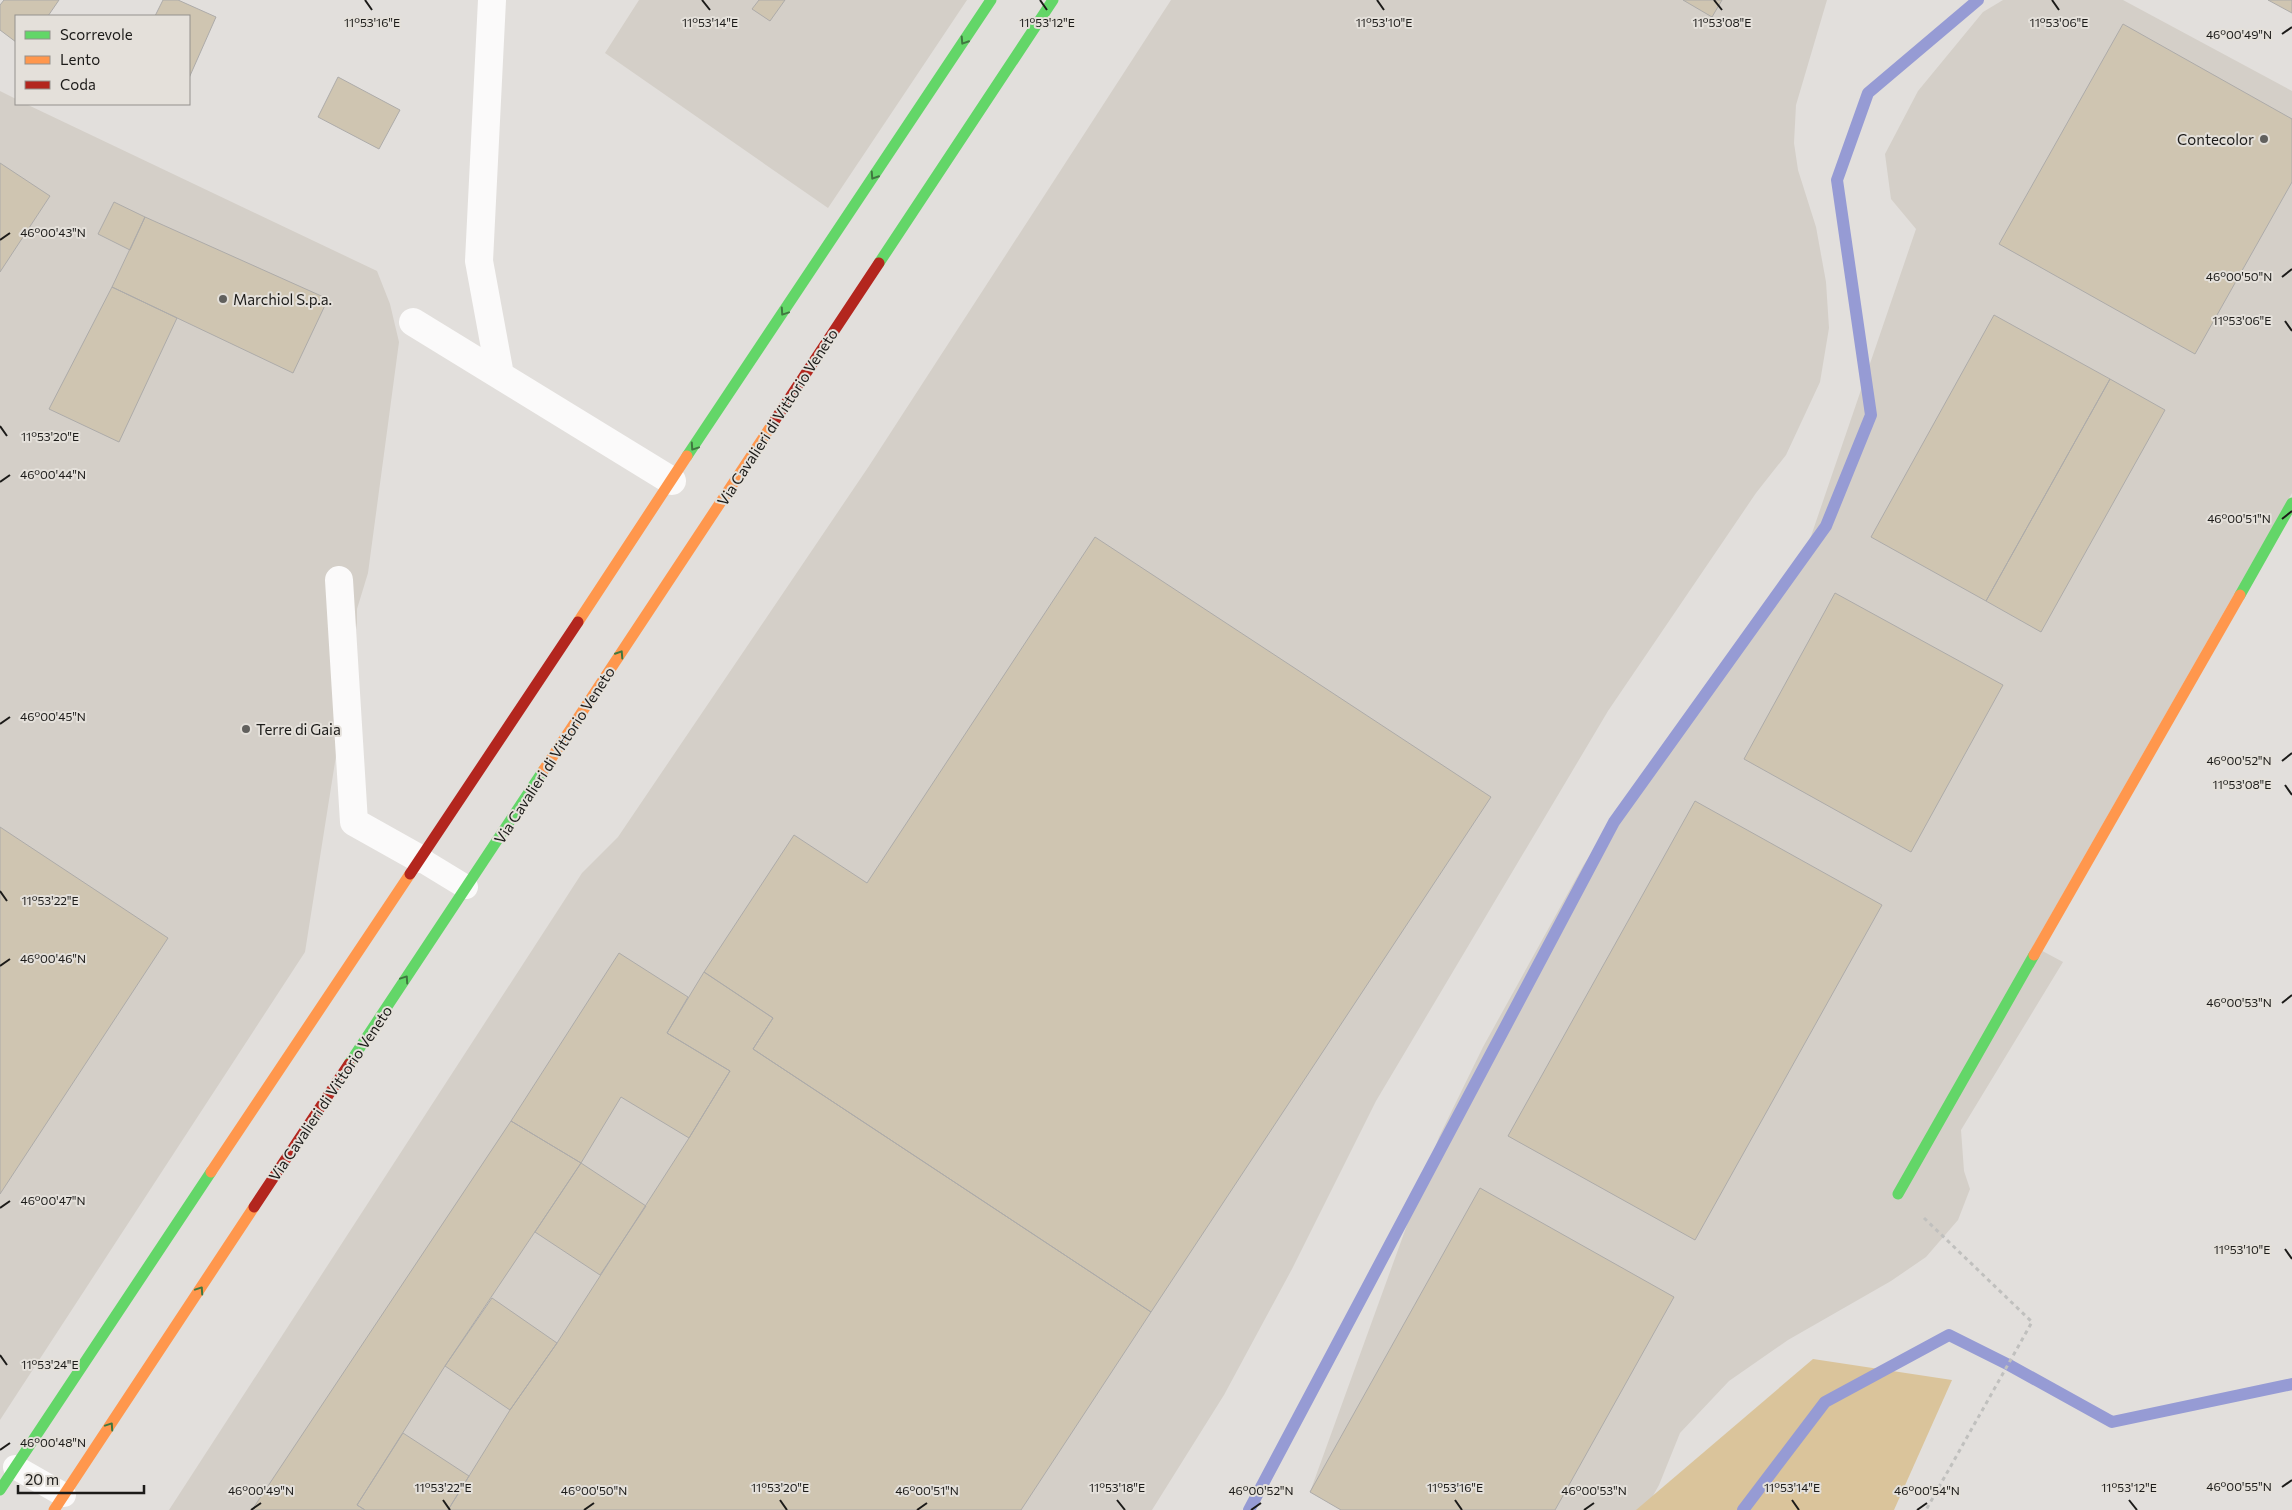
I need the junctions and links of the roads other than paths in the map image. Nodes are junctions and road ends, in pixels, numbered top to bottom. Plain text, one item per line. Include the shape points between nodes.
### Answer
1 (492, 0) edge
2 (991, 0) edge
3 (1053, 0) edge
4 (413, 322) dead end
5 (500, 375) junction
6 (672, 481) junction
7 (2292, 502) edge
8 (339, 580) dead end
9 (420, 859) junction
10 (466, 887) junction
11 (1898, 1194) road end
12 (15, 1467) junction
13 (0, 1490) edge
14 (59, 1503) edge

1 - 5 street via 479,261
2 -> 6 street
10 -> 3 street, Via Cavalieri di Vittorio Veneto
4 - 5 street
5 - 6 street
6 - 9 street
7 - 11 street
8 - 9 street via 354,822
9 - 10 lane
9 - 12 street
14 -> 10 street, Via Cavalieri di Vittorio Veneto
12 - 13 street
12 - 14 lane

